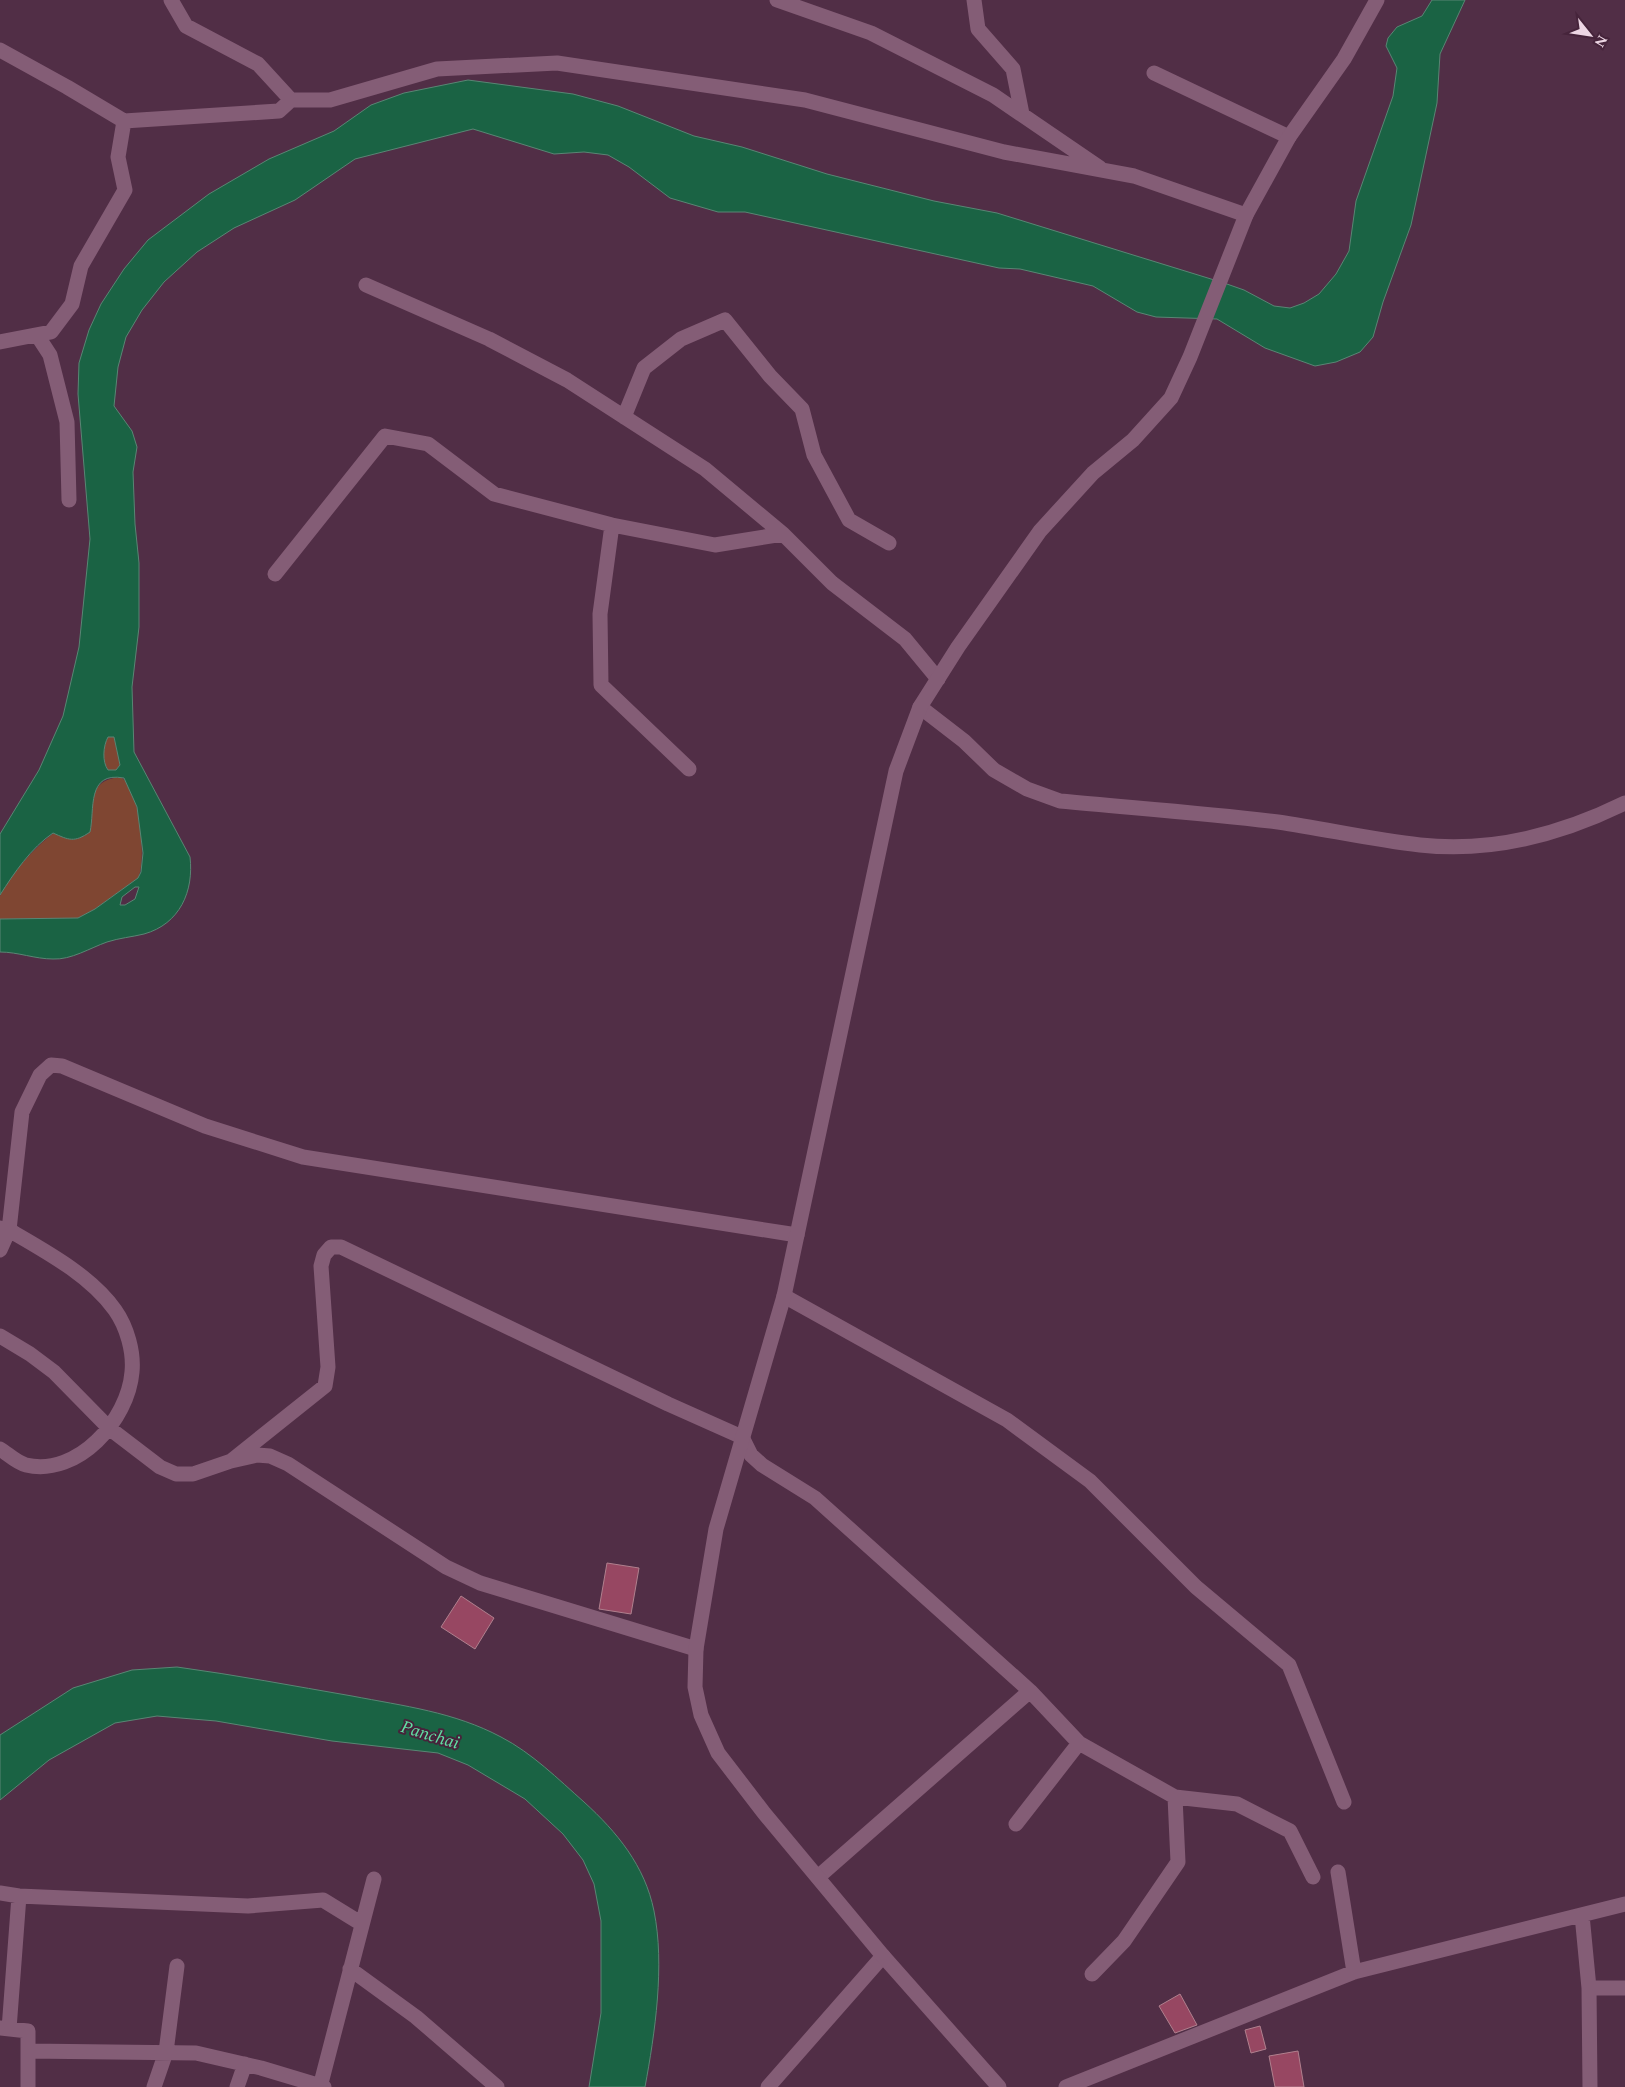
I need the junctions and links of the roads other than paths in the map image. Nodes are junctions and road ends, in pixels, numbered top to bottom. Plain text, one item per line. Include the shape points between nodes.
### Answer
1 (171, 0) edge
2 (777, 0) edge
3 (974, 0) edge
4 (1373, 1) edge
5 (0, 50) edge
6 (1154, 73) dead end
7 (291, 100) junction
8 (1022, 114) junction
9 (124, 121) junction
10 (1289, 137) junction
11 (1105, 171) junction
12 (1246, 215) junction
13 (366, 285) dead end
14 (37, 334) junction
15 (0, 342) edge
16 (624, 417) junction
17 (69, 500) dead end
18 (612, 525) junction
19 (783, 534) junction
20 (889, 543) dead end
21 (275, 574) dead end
22 (938, 679) junction
23 (920, 707) junction
24 (689, 769) dead end
25 (1625, 803) edge
26 (4, 1229) edge
27 (797, 1236) junction
28 (0, 1250) edge
29 (784, 1296) junction
30 (0, 1336) edge
31 (109, 1428) junction
32 (742, 1437) junction
33 (0, 1449) edge
34 (231, 1461) junction
35 (696, 1648) junction
36 (1030, 1691) junction
37 (1079, 1743) junction
38 (1176, 1797) junction
39 (1344, 1802) dead end
40 (1016, 1824) dead end
41 (1338, 1872) dead end
42 (818, 1877) junction
43 (1313, 1877) dead end
44 (374, 1879) dead end
45 (0, 1893) edge
46 (19, 1896) junction
47 (1625, 1904) edge
48 (1582, 1915) junction
49 (362, 1924) junction
50 (883, 1956) junction
51 (177, 1966) dead end
52 (350, 1969) junction
53 (1354, 1972) junction
54 (1092, 1974) dead end
55 (1589, 1988) junction
56 (1625, 1988) edge
57 (4, 2029) edge
58 (28, 2051) junction
59 (166, 2052) junction
60 (245, 2064) junction
61 (28, 2087) edge
62 (154, 2087) edge
63 (237, 2087) edge
64 (322, 2087) edge
65 (497, 2087) edge
66 (768, 2087) edge
67 (999, 2087) edge
68 (1066, 2087) edge
69 (1590, 2087) edge

1 - 7 street via 186,26 258,64
2 - 8 street via 871,33 993,95
3 - 8 street via 978,29 1013,68
4 - 10 street via 1344,59
5 - 9 street via 68,86
6 - 10 street
7 - 9 street via 279,111
7 - 11 street via 330,100 436,69 556,63 805,100 1004,152
8 - 11 street
9 - 14 street via 118,157 125,190 81,266 72,304 51,332
10 - 12 street
11 - 12 street via 1134,176
12 - 22 street via 1171,398 1133,440 1093,473 1040,530
13 - 16 street via 488,339 567,380
14 - 15 street
14 - 17 street via 50,355 68,422
16 - 19 street via 705,470
16 - 20 street via 644,368 681,339 725,320 770,376 802,409 814,455 849,520
18 - 19 street via 715,545
18 - 21 street via 494,494 428,444 385,436
18 - 24 street via 600,614 601,685
19 - 22 street via 832,583 905,639
22 - 23 street
23 - 25 street via 964,741 994,770 1027,789 1060,801 1276,822 1420,846 1450,847 1488,845 1541,836
23 - 27 street via 896,771
26 - 27 street via 22,1112 40,1075 51,1065 62,1066 205,1126 303,1157
26 - 28 street
26 - 31 street via 85,1280 115,1311 129,1340 132,1372 126,1396
27 - 29 street
29 - 32 street
29 - 39 street via 1007,1420 1090,1481 1196,1588 1290,1666
30 - 31 street via 54,1372
31 - 33 street via 75,1457 55,1465 24,1465
31 - 34 street via 160,1467 176,1474 194,1474
32 - 34 street via 341,1247 331,1247 321,1266 328,1367 325,1386
32 - 35 street via 716,1530
32 - 36 street via 751,1454 762,1465 815,1498
34 - 35 street via 257,1455 270,1456 288,1464 446,1567 480,1584
35 - 42 street via 694,1687 701,1715 718,1753
36 - 37 street
36 - 42 street
37 - 38 street
37 - 40 street
38 - 43 street via 1237,1804 1290,1831
38 - 54 street via 1178,1862 1124,1941
41 - 53 street
42 - 50 street
44 - 49 street
45 - 46 street
46 - 49 street via 248,1906 323,1900
46 - 57 street
47 - 48 street
48 - 53 street
48 - 55 street
49 - 52 street
50 - 66 street
50 - 67 street
51 - 59 street
52 - 64 street
52 - 65 street via 416,2017
53 - 68 street
55 - 56 street
55 - 69 street
57 - 58 street via 28,2031
58 - 59 street
58 - 61 street
59 - 60 street via 196,2053
59 - 62 street
60 - 63 street
60 - 64 street

